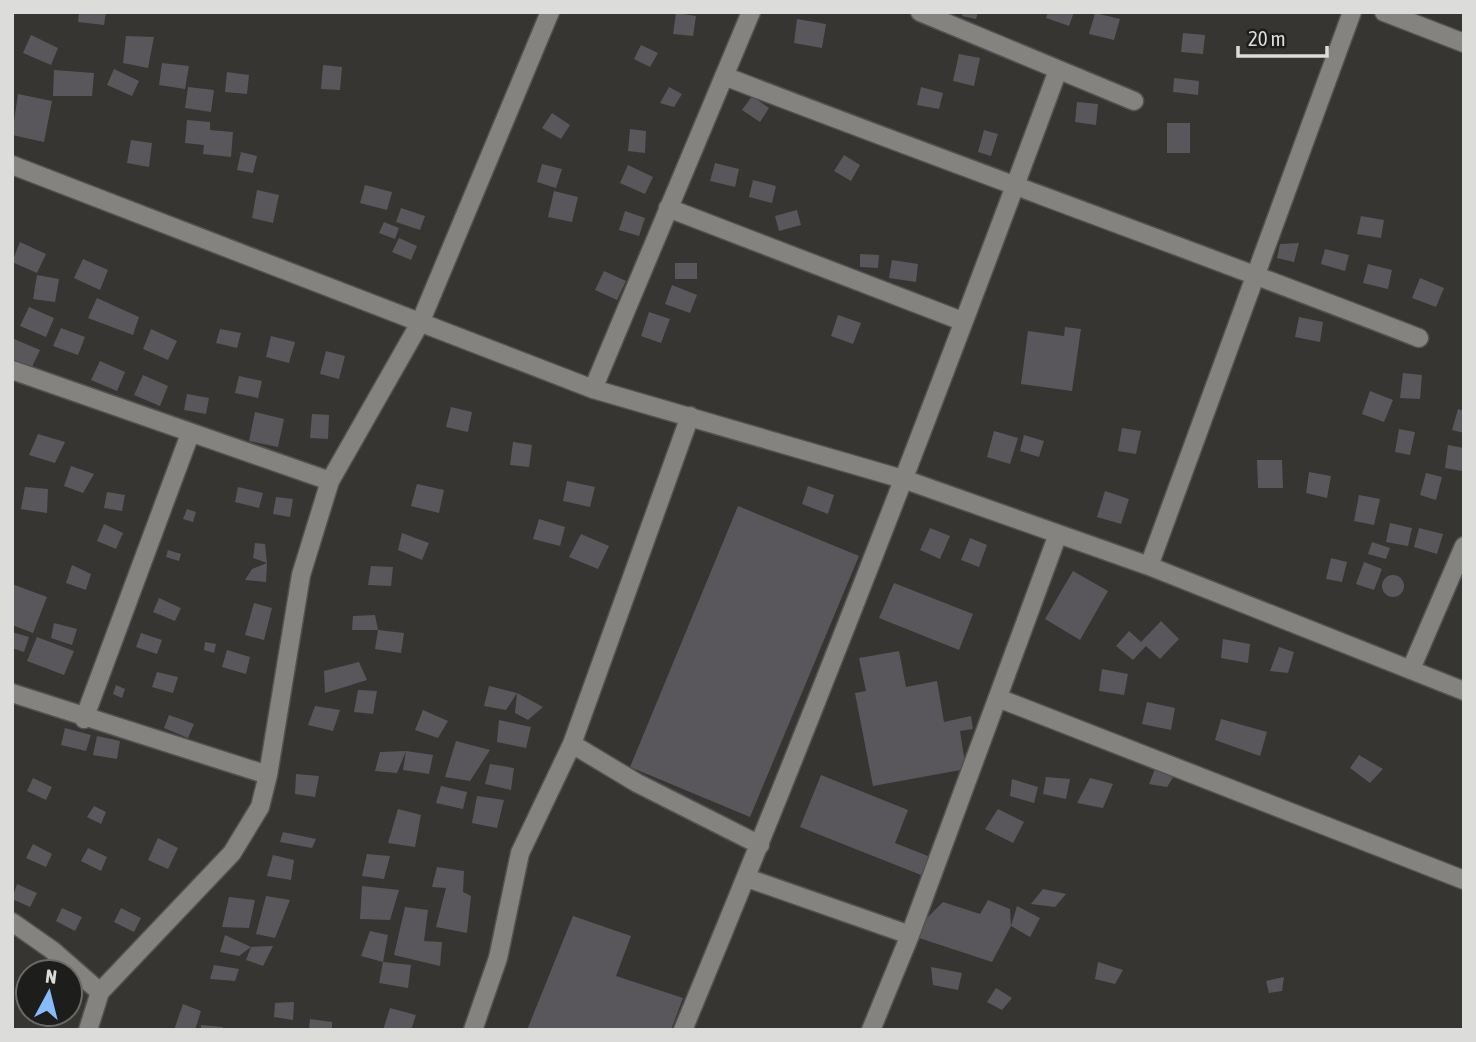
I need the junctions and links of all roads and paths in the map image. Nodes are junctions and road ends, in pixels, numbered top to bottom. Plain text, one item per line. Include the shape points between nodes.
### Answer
1 (550, 12) edge
2 (751, 12) edge
3 (920, 12) edge
4 (1352, 12) edge
5 (1384, 12) edge
6 (1464, 43) edge
7 (1058, 70) junction
8 (724, 76) junction
9 (1134, 101) dead end
10 (12, 165) edge
11 (1015, 188) junction
12 (668, 208) junction
13 (1257, 275) junction
14 (962, 321) junction
15 (420, 324) junction
16 (1419, 338) dead end
17 (12, 370) edge
18 (593, 389) junction
19 (690, 416) junction
20 (190, 434) junction
21 (906, 480) junction
22 (330, 481) junction
23 (1058, 534) junction
24 (1464, 546) edge
25 (1149, 566) junction
26 (1411, 669) junction
27 (1464, 691) edge
28 (12, 693) edge
29 (998, 698) junction
30 (85, 719) junction
31 (572, 744) junction
32 (268, 775) junction
33 (760, 845) junction
34 (747, 878) junction
35 (1464, 880) edge
36 (12, 922) edge
37 (910, 935) junction
38 (100, 992) junction
39 (88, 1030) edge
40 (473, 1030) edge
41 (683, 1030) edge
42 (871, 1030) edge

1 - 15 street
2 - 8 street
3 - 7 street
4 - 13 street
5 - 6 street
7 - 9 street
7 - 11 street
8 - 11 street
8 - 12 street
10 - 15 street
11 - 13 street
11 - 14 street
12 - 14 street
12 - 18 street
13 - 16 street
13 - 25 street
14 - 21 street
15 - 18 street
15 - 22 street
17 - 20 street
18 - 19 street
19 - 21 street
19 - 31 street
20 - 22 street
20 - 30 street
21 - 23 street
21 - 33 street
22 - 32 street via 301,575
23 - 25 street
23 - 29 street
24 - 26 street
25 - 26 street
26 - 27 street
28 - 30 street
29 - 35 street
29 - 37 street
30 - 32 street
31 - 33 street via 637,783
31 - 40 street via 520,853 498,958
32 - 38 street via 260,807 232,853
33 - 34 street
34 - 37 street
34 - 41 street
36 - 38 street
37 - 42 street
38 - 39 street

